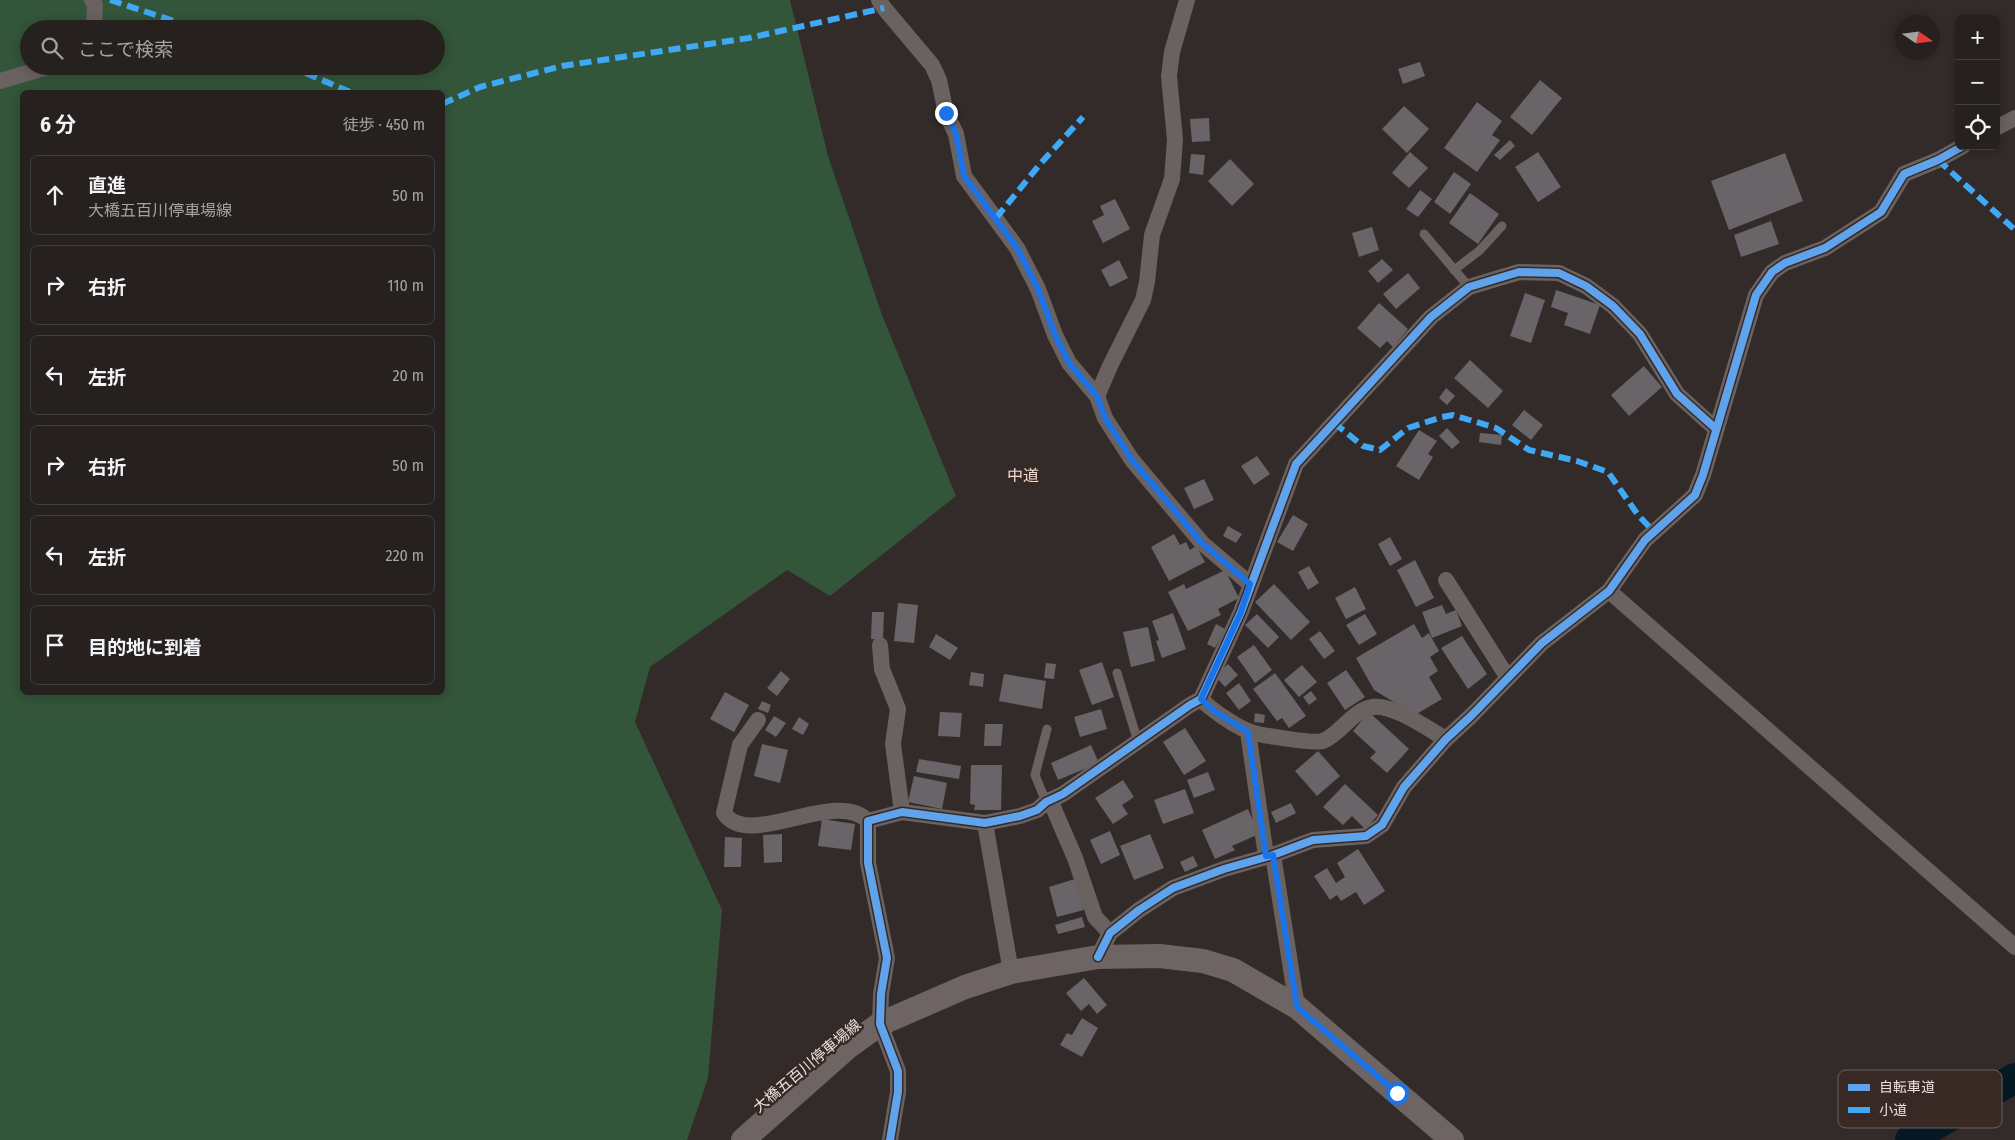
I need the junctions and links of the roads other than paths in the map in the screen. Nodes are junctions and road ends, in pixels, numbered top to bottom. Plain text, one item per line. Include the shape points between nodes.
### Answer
1 (92, 0) edge
2 (879, 0) edge
3 (1187, 0) edge
4 (94, 20) edge
5 (20, 75) edge
6 (0, 81) edge
7 (2015, 118) edge
8 (2000, 126) edge
9 (1956, 150) edge
10 (1502, 226) dead end
11 (1424, 234) dead end
12 (1454, 270) junction
13 (1469, 286) junction
14 (1097, 396) junction
15 (1715, 428) junction
16 (1446, 580) dead end
17 (1250, 584) junction
18 (1609, 591) junction
19 (880, 646) dead end
20 (1117, 673) dead end
21 (1508, 678) junction
22 (1201, 699) junction
23 (758, 720) dead end
24 (1047, 729) dead end
25 (1248, 732) junction
26 (1446, 739) junction
27 (1138, 742) junction
28 (1048, 801) junction
29 (902, 812) junction
30 (868, 821) junction
31 (985, 823) junction
32 (1270, 855) junction
33 (1110, 933) junction
34 (2015, 947) edge
35 (1098, 957) junction
36 (1011, 972) junction
37 (1297, 1007) junction
38 (880, 1024) junction
39 (743, 1140) edge
40 (890, 1140) edge
41 (1452, 1140) edge

1 - 4 street
2 - 14 street via 932,64 946,113 956,134 964,176 1017,248 1069,363
3 - 14 street via 1172,52 1169,76 1175,140 1172,179 1152,235 1143,300
5 - 6 street
7 - 8 street
9 - 15 street via 1904,174 1880,212 1824,248 1785,263 1772,272 1756,295
10 - 12 lane via 1479,251
11 - 12 lane
12 - 13 lane
13 - 15 street via 1519,272 1559,273 1586,286 1613,306 1640,334 1677,394
13 - 17 street via 1431,317 1296,464
14 - 17 street via 1105,418 1132,460 1202,543
15 - 18 street via 1695,495 1645,540
16 - 21 street
17 - 22 street via 1241,612
18 - 21 street via 1542,643
18 - 34 street
19 - 29 street via 882,669 898,709 893,744
20 - 27 lane
21 - 26 street
22 - 25 street
22 - 27 street
23 - 30 street via 740,745 724,814 727,818 756,825 817,812 846,810 863,815
24 - 28 lane via 1035,775
25 - 26 street via 1323,741 1361,712 1374,707 1391,710
25 - 32 street
26 - 32 street via 1404,788 1382,824 1366,836 1313,840
27 - 28 street
28 - 31 street via 1037,810 1020,816
28 - 33 street via 1076,858 1095,917
29 - 30 street
29 - 31 street
30 - 38 street via 868,863 887,958
31 - 36 street
32 - 33 street via 1173,888
32 - 37 street
33 - 35 street
35 - 36 main road, 大橋五百川停車場線
35 - 37 main road, 大橋五百川停車場線 via 1160,956 1203,961 1233,970
36 - 38 main road, 大橋五百川停車場線 via 965,987
37 - 41 main road, 大橋五百川停車場線
38 - 39 main road, 大橋五百川停車場線 via 848,1046
38 - 40 street via 898,1071

